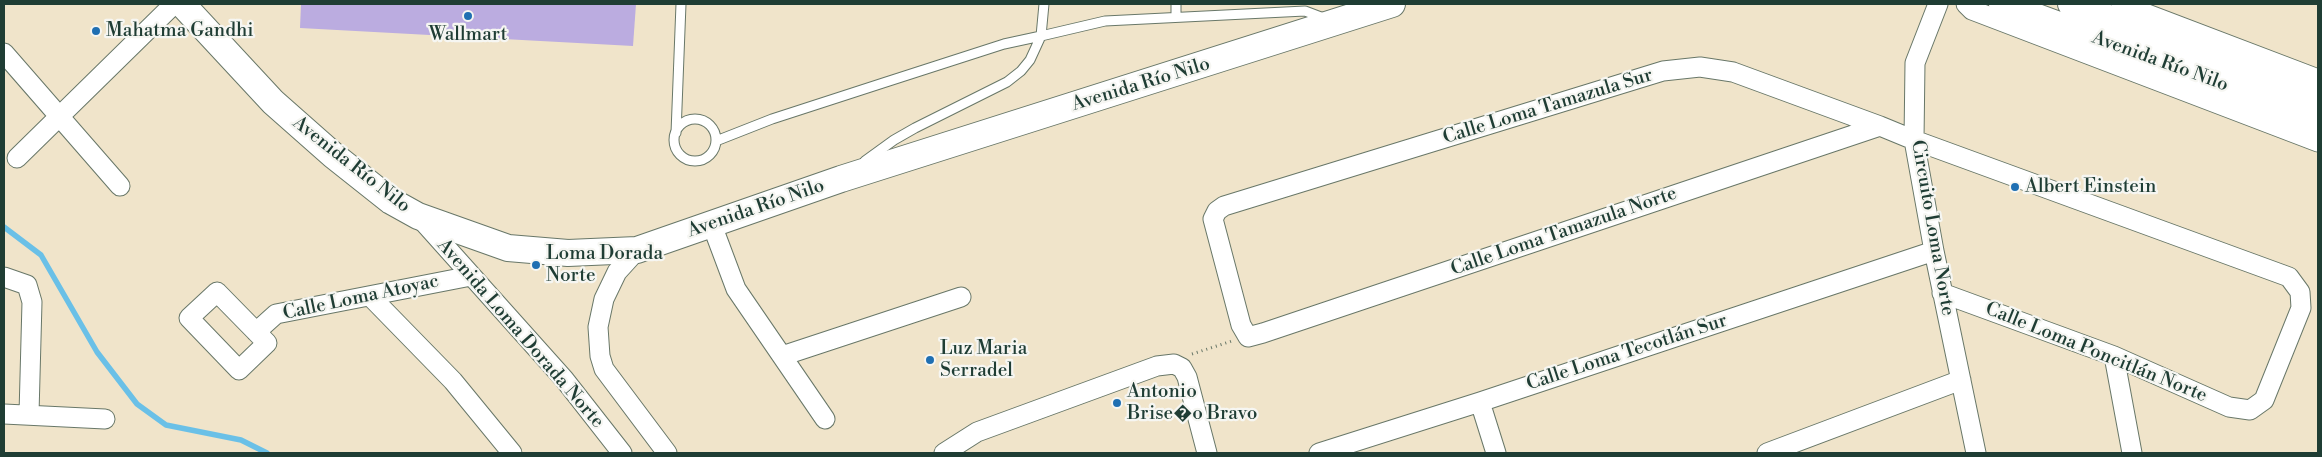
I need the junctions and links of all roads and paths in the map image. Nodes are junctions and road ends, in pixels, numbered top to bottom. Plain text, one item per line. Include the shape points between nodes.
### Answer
1 (174, 4) edge
2 (182, 4) edge
3 (681, 4) edge
4 (1044, 4) edge
5 (1176, 4) edge
6 (1938, 4) edge
7 (1966, 4) edge
8 (2002, 4) edge
9 (2071, 4) edge
10 (2121, 4) edge
11 (1382, 5) edge
12 (1176, 17) junction
13 (1337, 23) junction
14 (1041, 36) junction
15 (4, 53) edge
16 (2318, 79) edge
17 (2318, 97) edge
18 (59, 117) junction
19 (2318, 121) edge
20 (1880, 126) junction
21 (676, 132) junction
22 (716, 140) junction
23 (1914, 140) junction
24 (2318, 142) edge
25 (17, 158) dead end
26 (841, 179) junction
27 (120, 186) dead end
28 (418, 216) junction
29 (712, 225) junction
30 (637, 250) junction
31 (1934, 251) junction
32 (471, 276) junction
33 (4, 277) edge
34 (1942, 293) junction
35 (370, 296) junction
36 (961, 297) dead end
37 (256, 332) dead end
38 (1248, 336) junction
39 (782, 356) junction
40 (2114, 356) junction
41 (1174, 364) junction
42 (1961, 380) junction
43 (1480, 402) junction
44 (2250, 410) joint
45 (4, 414) edge
46 (29, 414) junction
47 (105, 419) dead end
48 (826, 420) dead end
49 (512, 453) edge
50 (622, 453) edge
51 (667, 453) edge
52 (944, 453) edge
53 (1207, 453) edge
54 (1319, 453) edge
55 (1496, 453) edge
56 (1767, 453) edge
57 (1976, 453) edge
58 (2132, 453) edge

1 - 18 street
2 - 28 main road, Avenida Río Nilo via 273,102 340,161 391,201
3 - 21 lane
4 - 14 lane
5 - 12 lane
6 - 23 street, Circuito Loma Norte via 1916,63
7 - 24 street via 1972,10
8 - 19 main road, Avenida Río Nilo
9 - 17 main road, Avenida Río Nilo
10 - 16 street
11 - 13 main road, Avenida Río Nilo
12 - 13 lane via 1305,11
12 - 14 lane via 1105,21
13 - 26 main road, Avenida Río Nilo
14 - 22 lane via 1004,44
14 - 26 lane via 1030,60 1007,82 894,140
15 - 18 street
18 - 25 street
18 - 27 street
20 - 23 street, Calle Loma Tamazula Sur
20 - 38 street, Calle Loma Tamazula Norte
20 - 38 street, Calle Loma Tamazula Sur via 1733,72 1700,67 1663,71 1234,203 1217,211 1213,219 1241,324
21 - 22 lane via 689,120 702,121 712,128
21 - 22 lane via 674,140 679,153 691,160 711,154
23 - 31 street, Circuito Loma Norte
23 - 44 street, Calle Loma Tamazula Sur via 2289,277 2300,292 2301,308 2264,400
26 - 29 main road, Avenida Río Nilo
28 - 30 main road, Avenida Río Nilo via 508,248 568,254
28 - 32 street, Avenida Loma Dorada Norte
29 - 30 main road, Avenida Río Nilo
29 - 39 street via 736,288
30 - 51 street, Avenida Loma Dorada Norte via 617,272 604,299 598,327 600,356 604,369
31 - 34 street, Circuito Loma Norte
31 - 43 street, Calle Loma Tecotlán Sur
32 - 35 street, Calle Loma Atoyac
32 - 50 street, Avenida Loma Dorada Norte via 564,379
33 - 46 street via 27,285 32,302
34 - 40 street, Calle Loma Poncitlán Norte
34 - 42 street, Circuito Loma Norte
35 - 37 street, Calle Loma Atoyac via 276,314
35 - 49 street via 454,381
36 - 39 street
38 - 41 path via 1194,353
39 - 48 street
40 - 44 street, Calle Loma Poncitlán Norte via 2229,407
40 - 58 street
41 - 52 street via 1157,366 977,432
41 - 53 street via 1182,368 1187,377
42 - 56 street
42 - 57 street, Circuito Loma Norte
43 - 54 street, Calle Loma Tecotlán Sur
43 - 55 street
45 - 46 street
46 - 47 street

